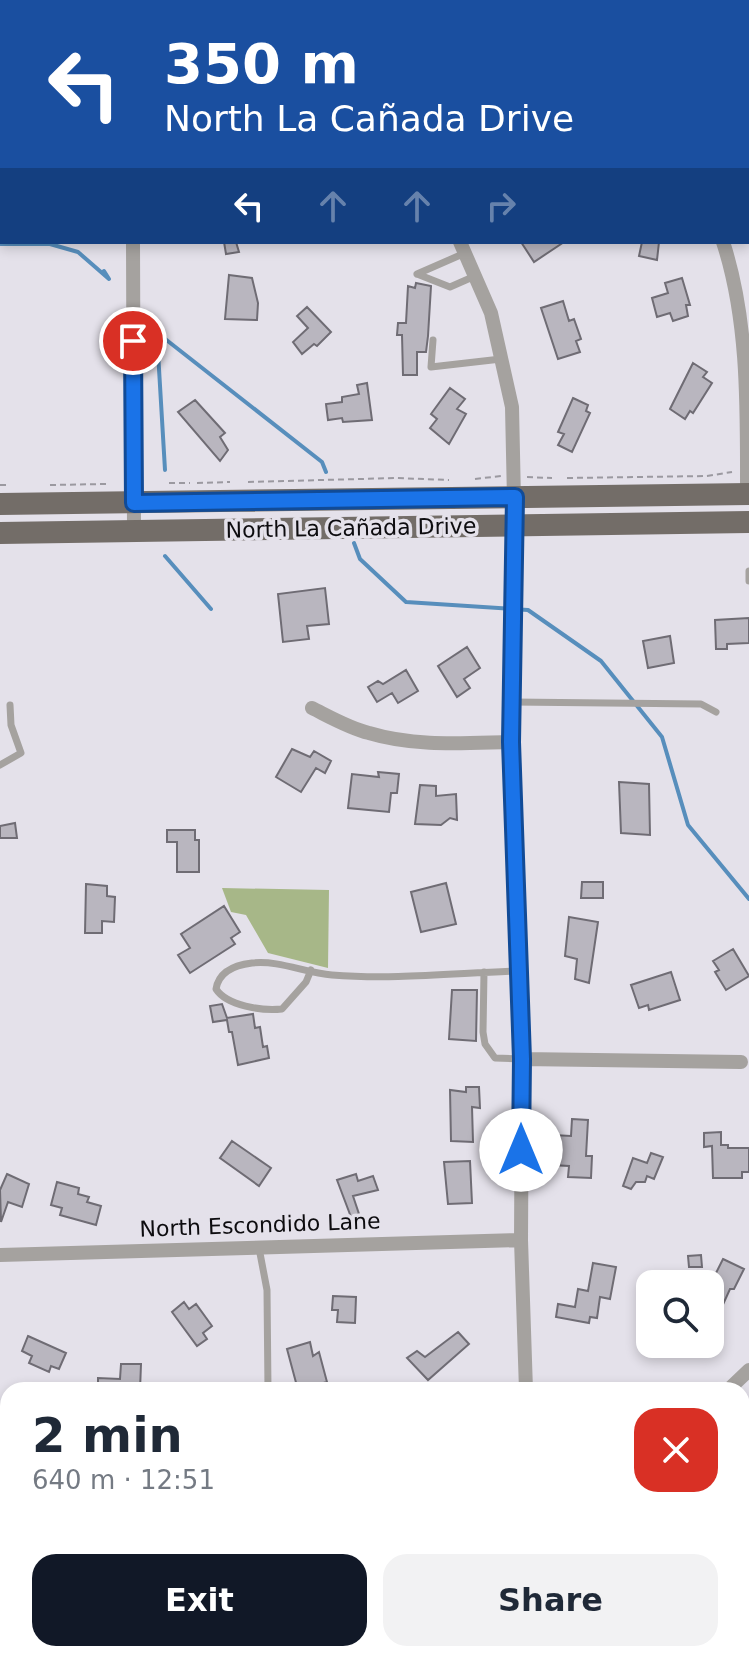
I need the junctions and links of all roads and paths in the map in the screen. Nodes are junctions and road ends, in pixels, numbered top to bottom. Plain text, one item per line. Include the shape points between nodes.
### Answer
1 (133, 244) edge
2 (723, 244) edge
3 (463, 247) edge
4 (475, 276) junction
5 (433, 340) dead end
6 (501, 359) junction
7 (457, 480) dead end
8 (466, 480) dead end
9 (160, 484) dead end
10 (0, 485) edge
11 (44, 485) dead end
12 (514, 486) junction
13 (747, 486) edge
14 (134, 492) junction
15 (6, 495) edge
16 (749, 522) edge
17 (515, 526) junction
18 (134, 530) junction
19 (0, 533) edge
20 (749, 571) edge
21 (749, 581) edge
22 (513, 702) junction
23 (10, 705) dead end
24 (312, 708) dead end
25 (716, 712) dead end
26 (511, 742) junction
27 (0, 765) edge
28 (311, 970) junction
29 (519, 971) junction
30 (484, 972) junction
31 (522, 1059) junction
32 (741, 1062) dead end
33 (521, 1240) junction
34 (259, 1248) junction
35 (0, 1255) edge
36 (268, 1382) edge
37 (526, 1382) edge

1 - 14 street
2 - 13 street via 743,337
3 - 4 street
3 - 4 lane via 417,274 450,287
4 - 6 street via 491,313
5 - 6 lane via 431,367
6 - 12 street via 512,407
7 - 9 path
8 - 12 path
10 - 15 path
11 - 14 path via 118,484
12 - 13 main road, North La Cañada Drive
12 - 13 path via 553,478 707,476
12 - 14 main road, North La Cañada Drive
12 - 17 street
14 - 15 main road, North La Cañada Drive
14 - 18 street
16 - 17 main road, North La Cañada Drive
17 - 18 main road, North La Cañada Drive
17 - 22 street
18 - 19 main road, North La Cañada Drive
20 - 21 lane
22 - 25 lane via 701,704
22 - 26 street
23 - 27 lane via 21,753
24 - 26 street via 365,733 395,740
26 - 29 street
28 - 28 lane via 244,964 217,978 216,989 235,1002 282,1009
28 - 30 lane via 330,975
29 - 30 lane
29 - 31 street
30 - 31 lane via 485,1044 495,1058
31 - 32 street
31 - 33 street
33 - 34 street, North Escondido Lane
33 - 37 street
34 - 35 street, North Escondido Lane
34 - 36 lane via 267,1290

